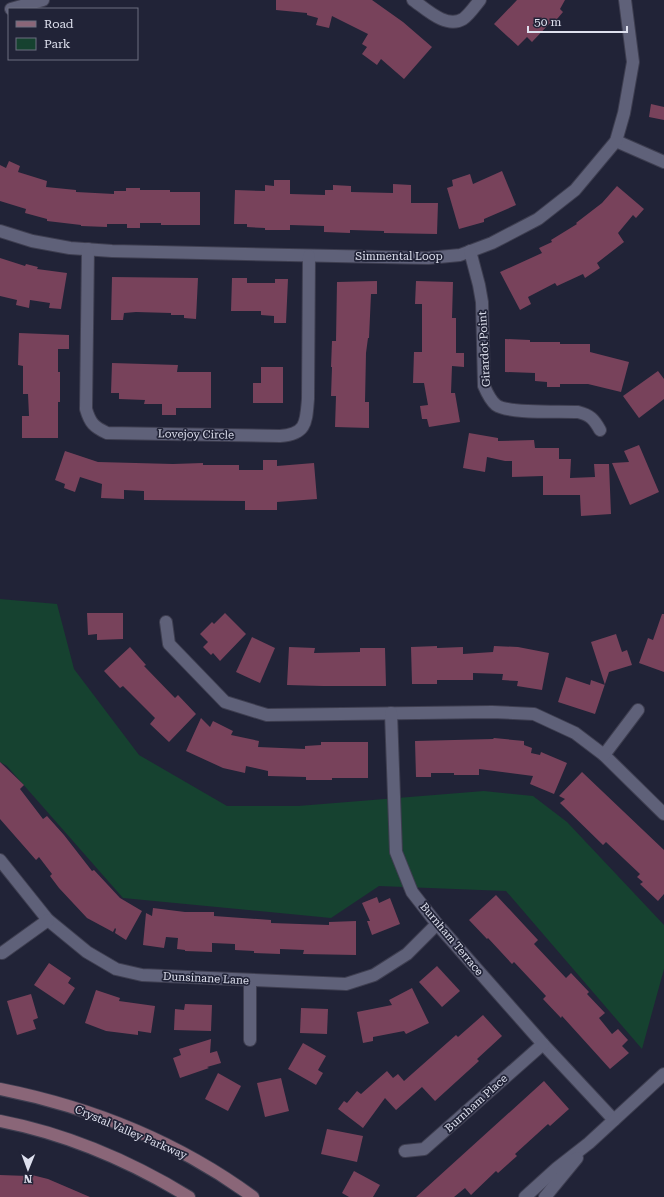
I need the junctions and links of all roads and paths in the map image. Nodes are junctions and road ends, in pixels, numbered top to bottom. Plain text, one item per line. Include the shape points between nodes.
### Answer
1 (43, 0) edge
2 (413, 0) edge
3 (480, 0) edge
4 (625, 0) edge
5 (14, 8) edge
6 (616, 141) junction
7 (664, 162) edge
8 (0, 231) edge
9 (88, 250) junction
10 (470, 251) junction
11 (309, 256) junction
12 (600, 430) dead end
13 (166, 622) dead end
14 (638, 710) dead end
15 (391, 714) junction
16 (604, 755) junction
17 (664, 814) edge
18 (0, 860) edge
19 (48, 920) junction
20 (437, 924) junction
21 (2, 952) dead end
22 (250, 980) junction
23 (250, 1040) dead end
24 (542, 1044) junction
25 (664, 1074) edge
26 (0, 1089) edge
27 (614, 1120) junction
28 (0, 1121) edge
29 (589, 1143) junction
30 (405, 1150) dead end
31 (189, 1197) edge
32 (253, 1197) edge
33 (525, 1197) edge
34 (545, 1197) edge

1 - 5 street
2 - 3 street via 444,20 453,22 464,19
4 - 6 street, Simmental Loop via 633,62
6 - 7 street
6 - 10 street, Simmental Loop via 576,190 538,219 492,243
8 - 9 street, Simmental Loop via 32,241
9 - 11 street, Simmental Loop
9 - 11 street, Lovejoy Circle via 86,409 93,424 107,433 280,436 291,435 300,430 306,420 308,399
10 - 11 street, Simmental Loop via 460,255 428,258
10 - 12 street, Girardot Point via 480,285 484,386 487,395 496,405 507,409 586,414 596,421
13 - 15 street via 169,644 225,702 267,715
14 - 16 street
15 - 16 street via 534,714 575,733
15 - 20 street, Burnham Terrace via 396,852 412,892
16 - 17 street
18 - 19 street, Dunsinane Lane
19 - 21 street
19 - 22 street, Dunsinane Lane via 87,952 116,969 142,975
20 - 22 street, Dunsinane Lane via 407,954 374,975 346,984
20 - 24 street, Burnham Terrace
22 - 23 street
24 - 27 street, Burnham Terrace
24 - 30 street, Burnham Place via 424,1149
25 - 27 street
26 - 32 main road, Crystal Valley Parkway via 71,1106 142,1134 195,1160
27 - 29 street
28 - 31 main road via 60,1136 93,1148 150,1174
29 - 33 street
29 - 34 street

